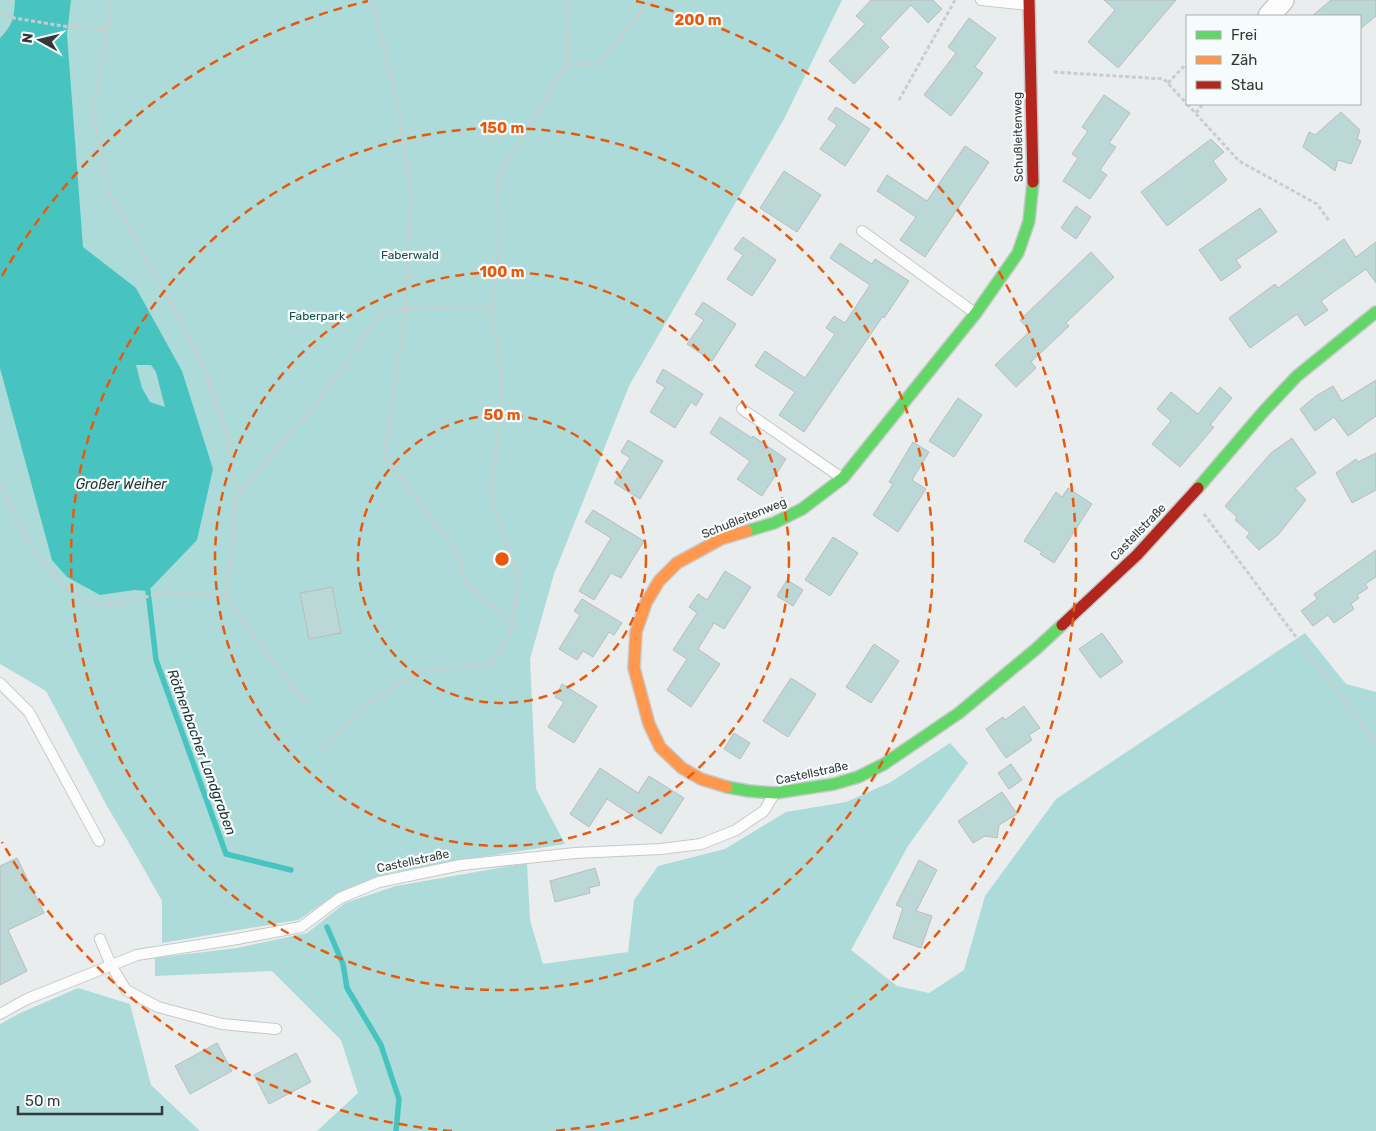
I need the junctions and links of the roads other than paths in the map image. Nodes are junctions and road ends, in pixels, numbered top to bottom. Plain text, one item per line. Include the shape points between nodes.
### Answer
1 (981, 0) edge
2 (1283, 0) edge
3 (1029, 2) edge
4 (1270, 15) edge
5 (862, 231) dead end
6 (1376, 312) edge
7 (976, 313) junction
8 (742, 409) dead end
9 (842, 478) junction
10 (0, 682) edge
11 (775, 793) junction
12 (99, 842) dead end
13 (100, 939) dead end
14 (111, 965) junction
15 (0, 1014) edge
16 (276, 1030) dead end

1 - 3 lane, Schußleitenweg
2 - 4 street
3 - 7 street, Schußleitenweg via 1034,176 1029,221 1018,253
5 - 7 lane
6 - 11 street, Castellstraße via 1298,376 1137,555 1036,649 960,713 884,764 858,777
7 - 9 street, Schußleitenweg
8 - 9 lane
9 - 11 street, Schußleitenweg via 802,509 774,523 721,539 677,563 659,581 646,603 636,632 634,668 649,724 660,747 682,768 701,779 722,786
10 - 12 lane via 29,712
11 - 14 lane, Castellstraße via 757,816 736,830 701,844 461,865 379,882 340,898 302,927 137,955
13 - 14 lane
14 - 15 lane, Castellstraße via 27,999
14 - 16 lane via 126,990 158,1007 222,1024

